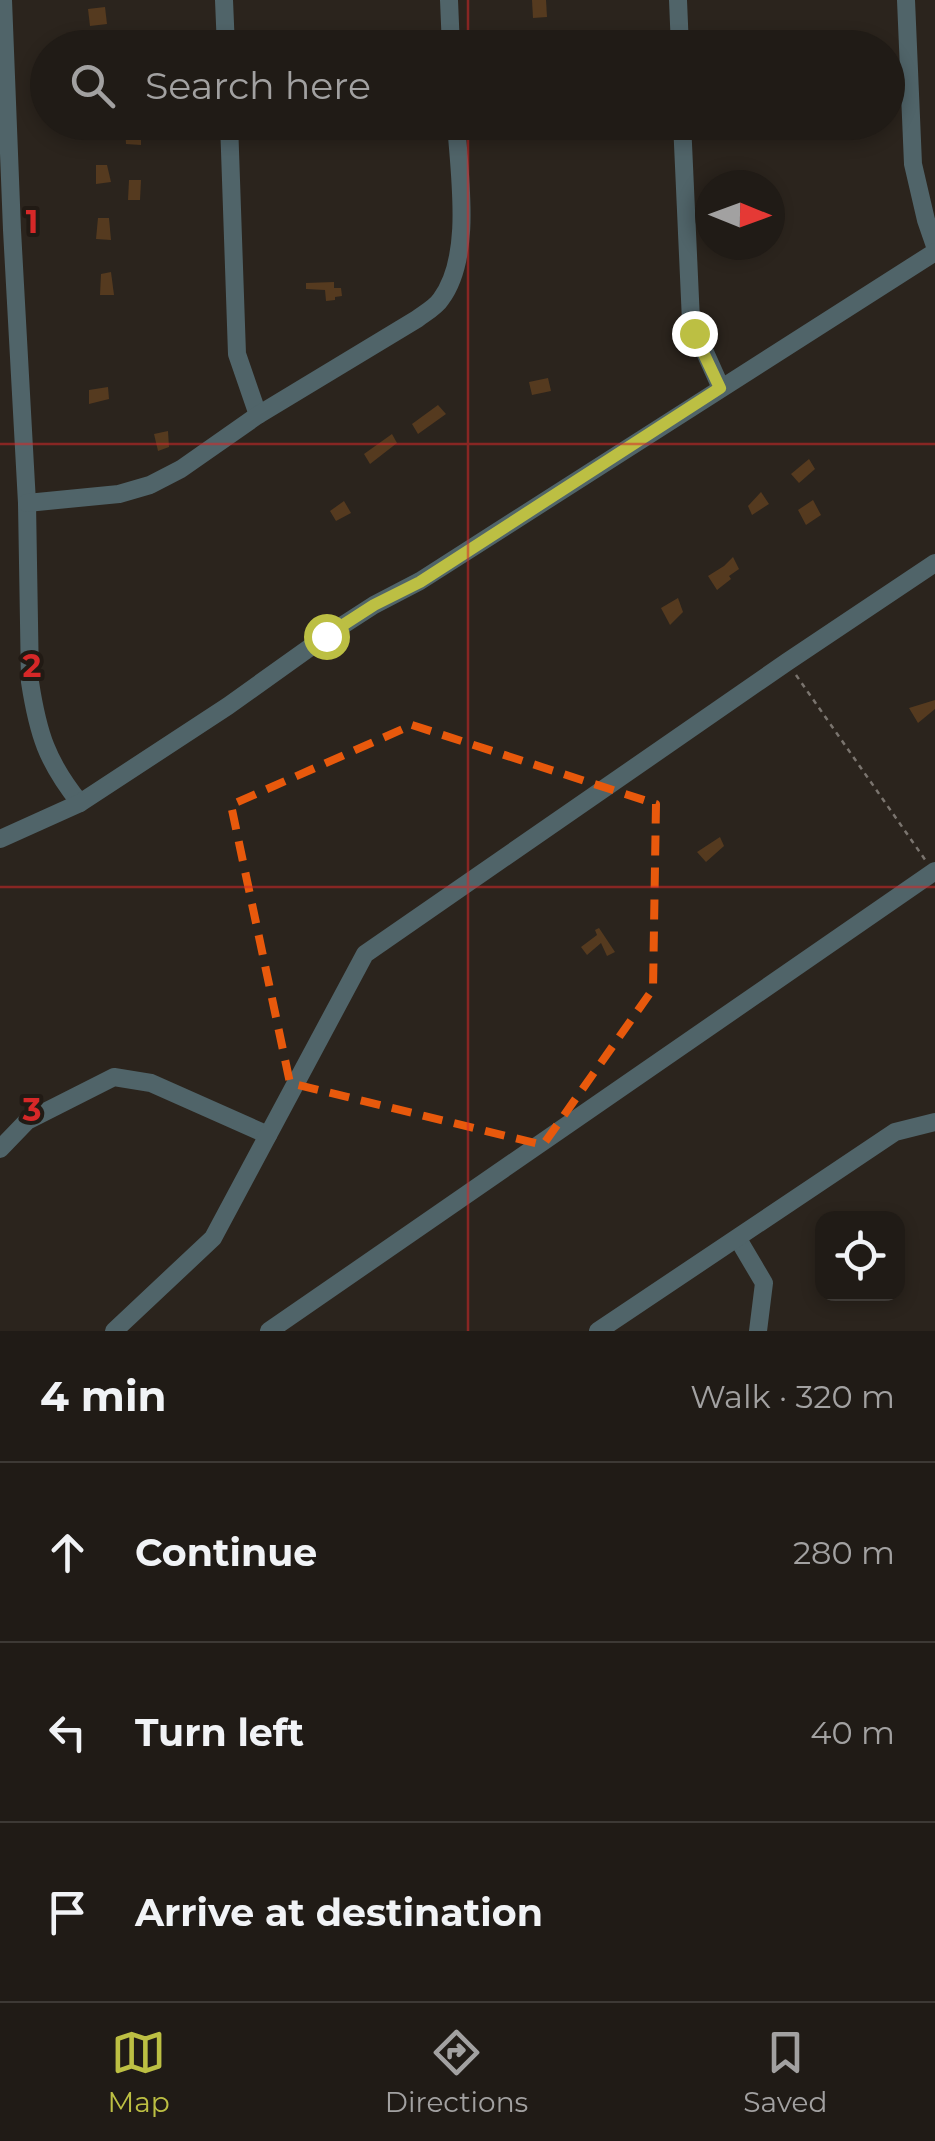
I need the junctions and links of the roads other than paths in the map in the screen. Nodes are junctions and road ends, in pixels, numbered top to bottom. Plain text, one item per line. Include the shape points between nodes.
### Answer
1 (2, 0) edge
2 (224, 0) edge
3 (448, 0) edge
4 (678, 0) edge
5 (906, 0) edge
6 (225, 30) edge
7 (450, 30) edge
8 (679, 30) edge
9 (230, 140) edge
10 (457, 140) edge
11 (683, 140) edge
12 (6, 230) edge
13 (935, 249) edge
14 (720, 388) junction
15 (258, 415) junction
16 (27, 503) junction
17 (935, 563) edge
18 (80, 803) junction
19 (0, 839) edge
20 (934, 872) edge
21 (935, 1122) edge
22 (268, 1135) junction
23 (0, 1149) edge
24 (738, 1239) junction
25 (114, 1331) edge
26 (270, 1331) edge
27 (598, 1331) edge
28 (758, 1331) edge

1 - 12 street
2 - 6 street
3 - 7 street
4 - 8 street
5 - 13 street via 913,164
9 - 15 street via 238,354
10 - 15 street via 459,250 440,300
11 - 14 street via 691,321
12 - 16 street
13 - 14 street
14 - 18 street via 374,605
15 - 16 street via 150,485
16 - 18 street via 34,710 58,776
17 - 22 street via 364,954
18 - 19 street
20 - 26 street
21 - 24 street via 895,1132
22 - 23 street via 151,1082 114,1077 27,1120
22 - 25 street via 213,1238
24 - 27 street
24 - 28 street via 764,1283

